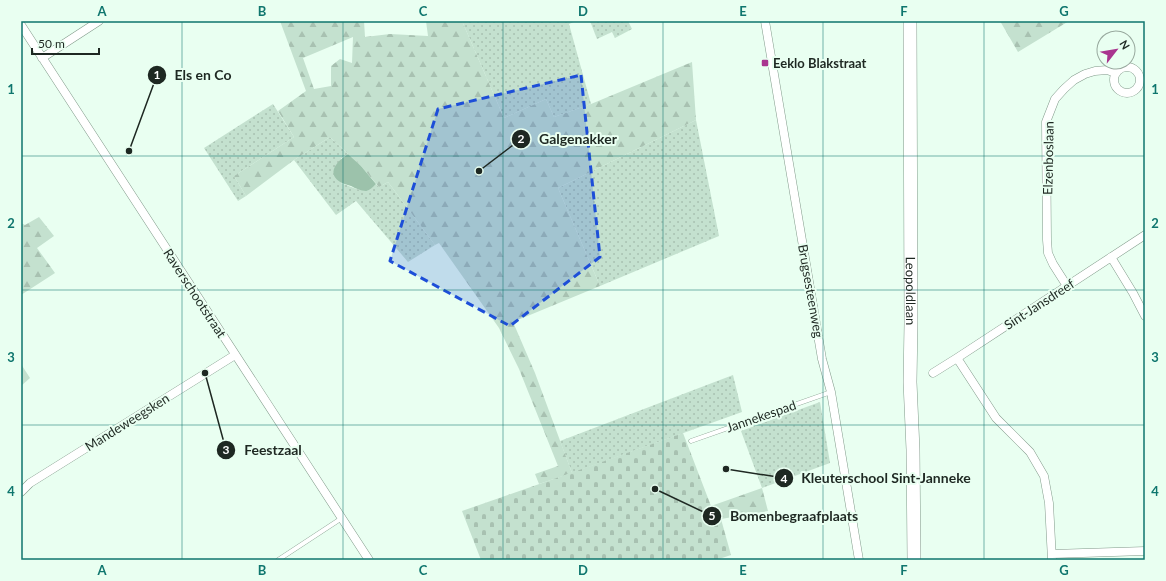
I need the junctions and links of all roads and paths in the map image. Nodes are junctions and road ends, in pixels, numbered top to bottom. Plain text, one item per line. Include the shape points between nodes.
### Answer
1 (99, 21) edge
2 (765, 21) edge
3 (910, 21) edge
4 (21, 25) edge
5 (42, 58) junction
6 (1116, 73) dead end
7 (1145, 235) edge
8 (1111, 257) junction
9 (1067, 286) junction
10 (1145, 316) edge
11 (236, 355) junction
12 (957, 358) junction
13 (933, 373) dead end
14 (831, 392) junction
15 (690, 441) dead end
16 (21, 492) edge
17 (342, 518) junction
18 (1145, 550) edge
19 (1052, 557) edge
20 (278, 560) edge
21 (369, 560) edge
22 (858, 560) edge
23 (914, 560) edge

1 - 5 street
2 - 14 street, Brugsesteenweg via 822,359
3 - 23 main road, Leopoldlaan via 910,382
4 - 5 street, Raverschootstraat
5 - 11 street, Raverschootstraat
6 - 9 street, Elzenboslaan via 1095,70 1074,80 1055,99 1046,122 1048,253
7 - 8 street, Sint-Jansdreef
8 - 9 street, Sint-Jansdreef
8 - 10 street
9 - 12 street, Sint-Jansdreef
11 - 16 street, Mandeweegsken via 30,482
11 - 17 street, Raverschootstraat
12 - 13 street, Sint-Jansdreef
12 - 19 street via 996,418 1030,452 1044,476 1049,503
14 - 15 lane, Jannekespad
14 - 22 street, Brugsesteenweg
17 - 20 lane
17 - 21 street, Raverschootstraat
18 - 19 street

